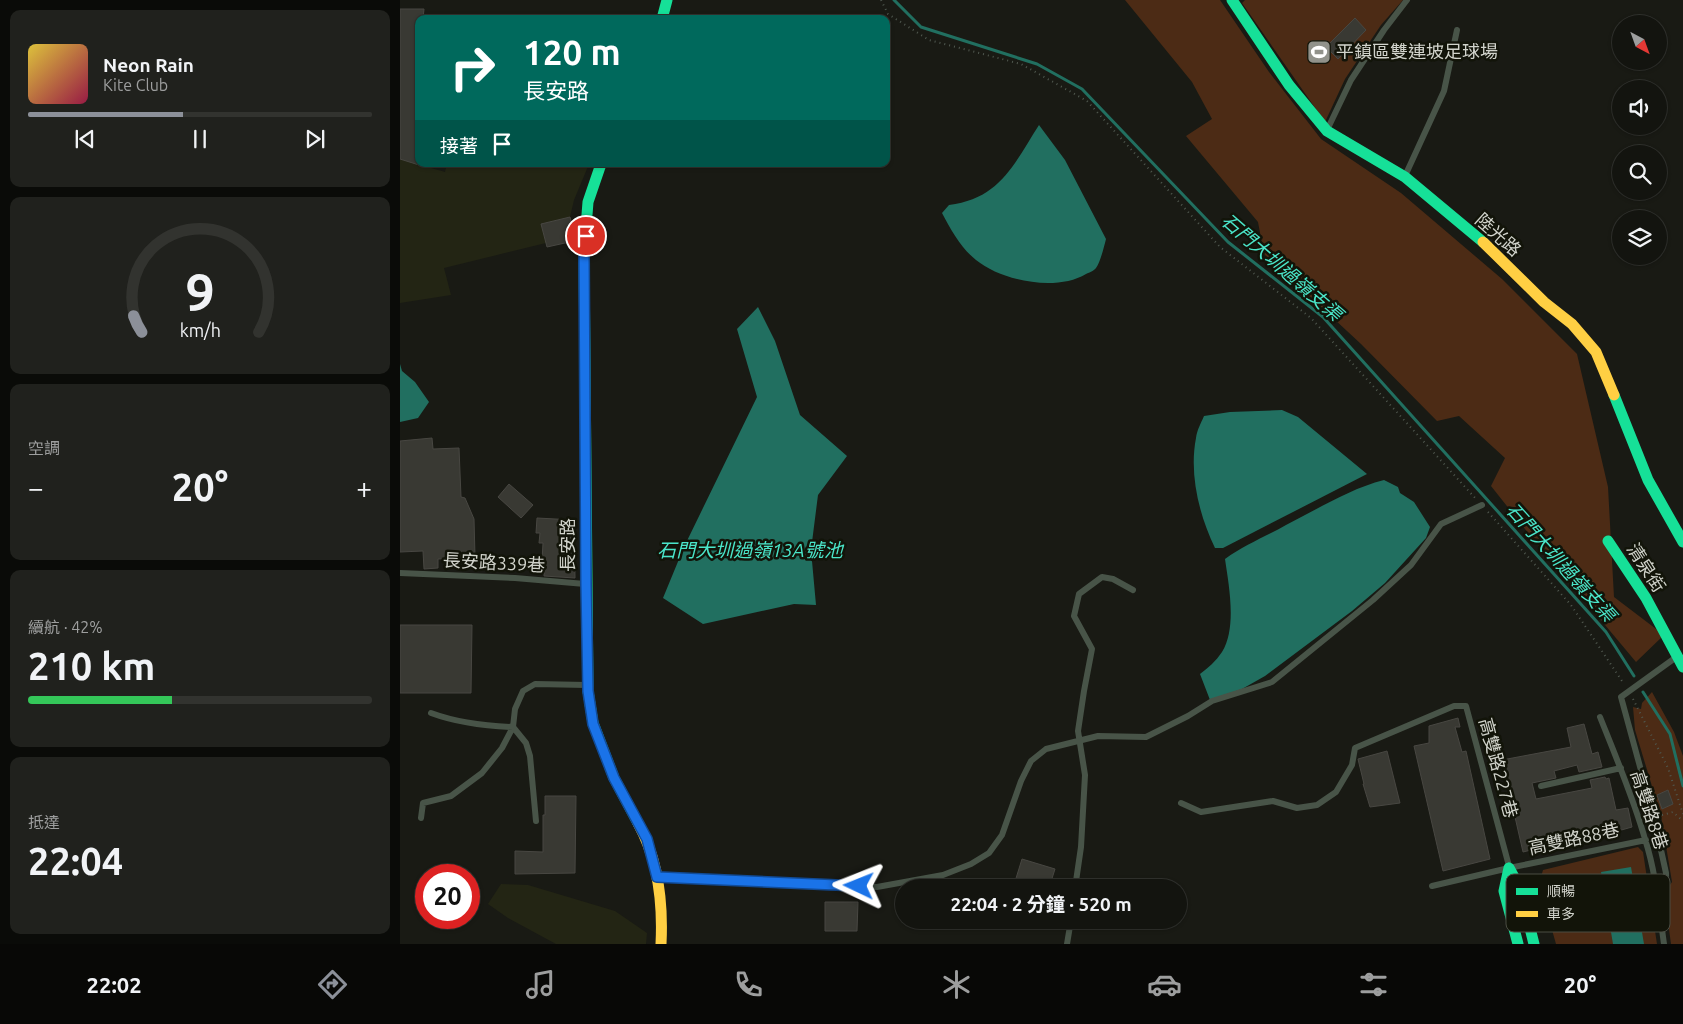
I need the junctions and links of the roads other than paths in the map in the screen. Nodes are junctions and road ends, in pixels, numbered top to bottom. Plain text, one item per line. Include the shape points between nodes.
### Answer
1 (667, 0) edge
2 (1232, 0) edge
3 (1407, 0) edge
4 (663, 15) edge
5 (1457, 30) dead end
6 (1327, 131) junction
7 (601, 167) edge
8 (1405, 177) junction
9 (1482, 505) road end
10 (1608, 541) dead end
11 (1683, 542) edge
12 (400, 573) edge
13 (586, 584) junction
14 (1133, 590) dead end
15 (1678, 656) junction
16 (1683, 667) edge
17 (588, 685) junction
18 (431, 713) dead end
19 (1600, 717) dead end
20 (513, 728) junction
21 (1080, 739) junction
22 (1621, 768) junction
23 (1541, 786) dead end
24 (1181, 803) dead end
25 (421, 818) dead end
26 (536, 822) dead end
27 (1646, 840) junction
28 (1509, 868) junction
29 (1508, 874) edge
30 (1512, 874) edge
31 (1653, 874) edge
32 (1666, 874) edge
33 (657, 877) junction
34 (1076, 879) edge
35 (1506, 882) edge
36 (1432, 886) dead end
37 (1506, 899) edge
38 (1070, 929) edge
39 (661, 944) edge
40 (1067, 944) edge

1 - 4 street
2 - 6 street, 陸光路 via 1289,86
3 - 6 lane via 1351,80
5 - 8 lane via 1444,91
6 - 8 street, 陸光路
7 - 13 street, 長安路 via 588,202 584,253
8 - 11 street, 陸光路 via 1487,246 1544,302 1572,324 1596,352 1648,480
9 - 21 lane via 1441,524 1411,564 1373,600 1272,682 1212,701 1146,737
10 - 15 street, 清泉街 via 1646,598
12 - 13 lane, 長安路339巷
13 - 17 street, 長安路
14 - 21 lane via 1102,577 1080,594 1074,616 1092,649 1078,730
15 - 16 street, 清泉街
15 - 32 lane via 1621,696
17 - 20 lane via 535,684 522,691 515,709
17 - 33 street, 長安路 via 593,724 614,778 647,839
18 - 20 lane via 449,720
19 - 22 lane, 高雙路8巷
20 - 25 lane via 482,773 450,796 423,803
20 - 26 lane via 526,743 530,756
21 - 33 lane via 1046,749 1031,760 1002,836 989,853 943,875 877,887
21 - 34 lane via 1085,775
22 - 23 lane
22 - 27 lane, 高雙路8巷
24 - 28 lane, 高雙路227巷 via 1201,812 1254,802 1273,801 1297,808 1317,805 1336,792 1352,765 1356,748 1454,706 1466,706
27 - 28 lane, 高雙路88巷
27 - 31 lane, 高雙路8巷
28 - 29 street
28 - 30 street
28 - 36 lane, 高雙路88巷
33 - 39 street, 長安路
35 - 37 street
38 - 40 lane

